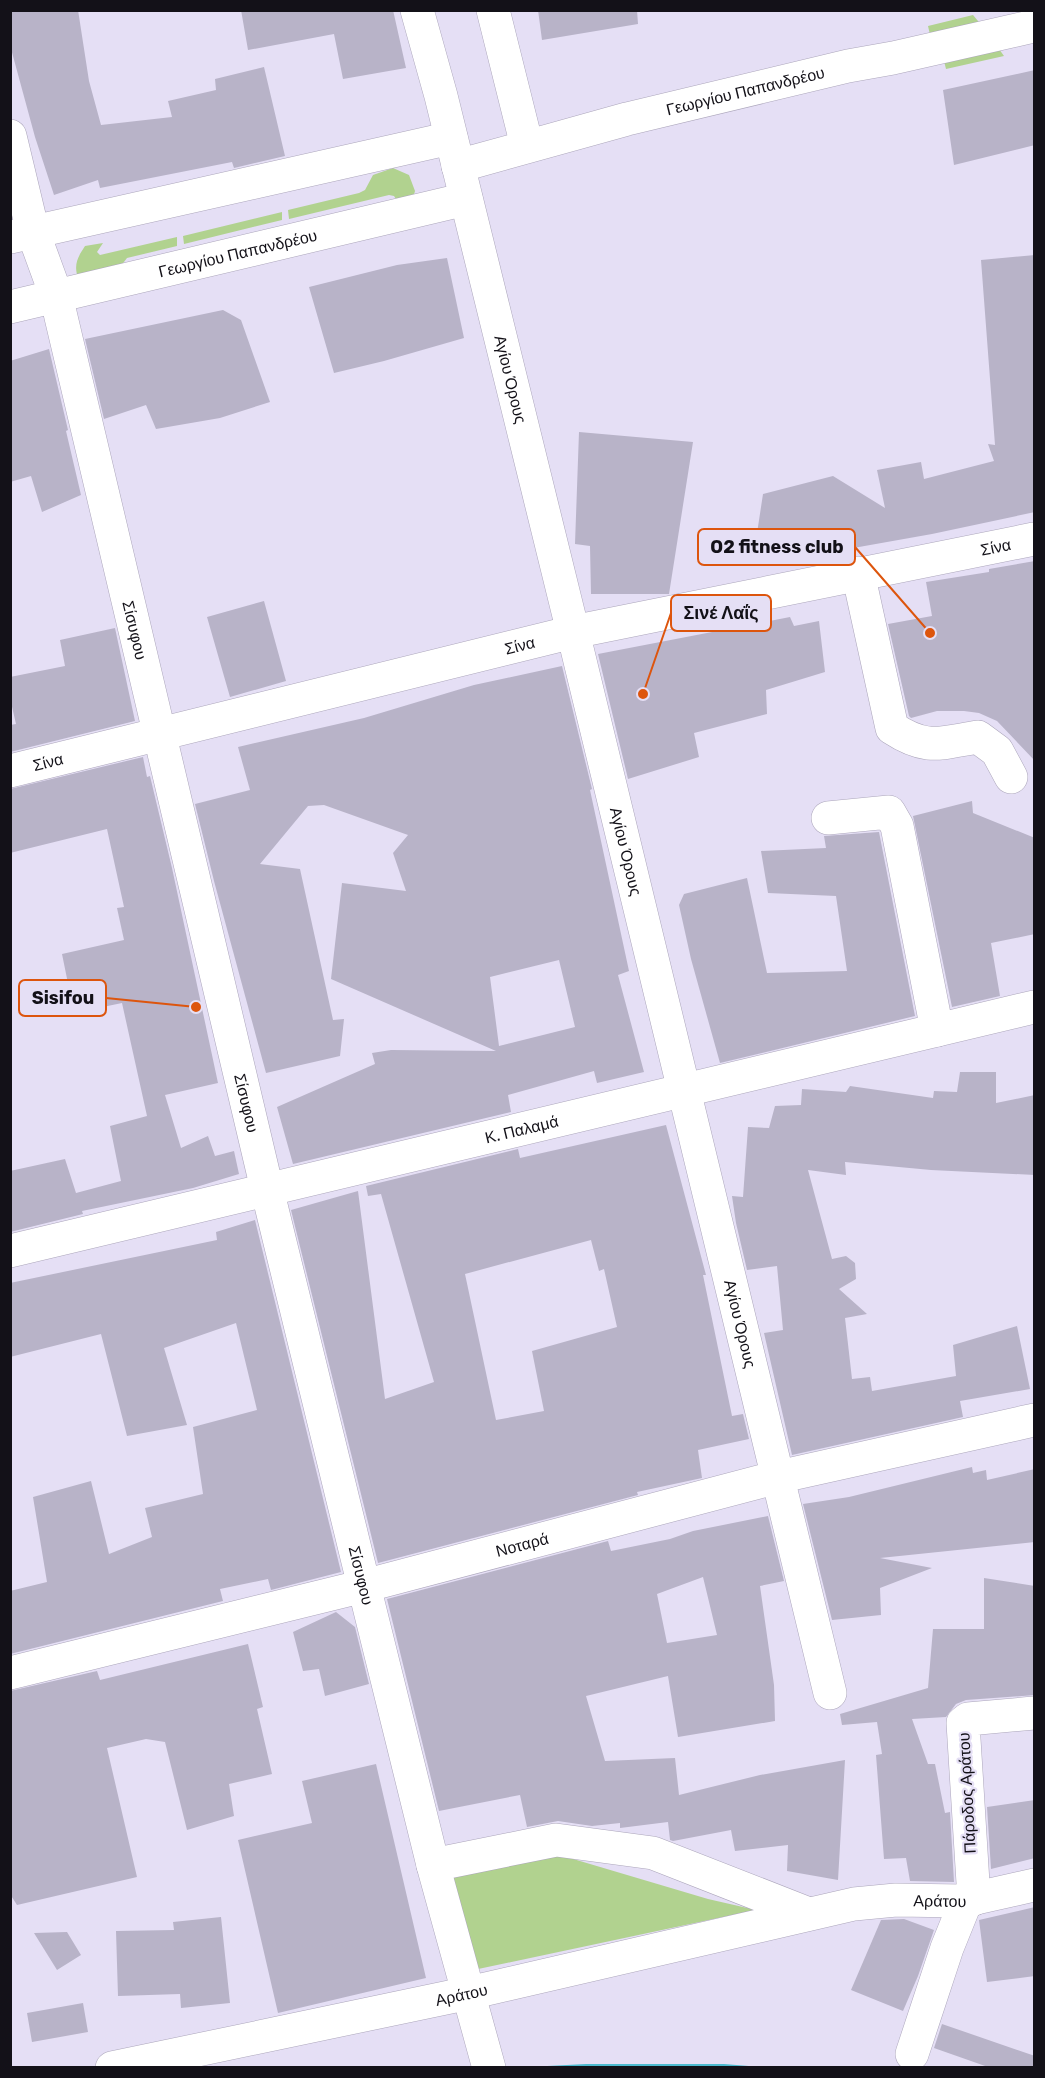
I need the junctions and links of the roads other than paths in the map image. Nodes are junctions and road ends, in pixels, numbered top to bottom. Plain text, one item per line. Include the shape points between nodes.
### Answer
1 (417, 10) edge
2 (493, 10) edge
3 (1035, 26) edge
4 (10, 136) edge
5 (527, 146) junction
6 (455, 152) junction
7 (466, 199) junction
8 (22, 234) edge
9 (56, 295) junction
10 (10, 307) edge
11 (1035, 539) edge
12 (858, 573) junction
13 (573, 632) junction
14 (160, 734) junction
15 (10, 771) edge
16 (1011, 777) dead end
17 (828, 818) dead end
18 (1035, 1007) edge
19 (937, 1030) junction
20 (684, 1090) junction
21 (267, 1189) junction
22 (10, 1251) edge
23 (1035, 1420) edge
24 (778, 1477) junction
25 (364, 1586) junction
26 (10, 1673) edge
27 (830, 1693) dead end
28 (1035, 1713) edge
29 (433, 1865) junction
30 (1035, 1885) edge
31 (970, 1900) junction
32 (809, 1914) junction
33 (470, 1993) junction
34 (912, 2054) dead end
35 (487, 2058) edge
36 (112, 2067) edge

1 - 6 street, Αγίου Όρους
2 - 5 street
3 - 5 street, Γεωργίου Παπανδρέου via 837,68
4 - 8 street, Σίσυφου
5 - 6 street, Γεωργίου Παπανδρέου
6 - 7 street, Αγίου Όρους
6 - 8 street, Γεωργίου Παπανδρέου
7 - 9 street, Γεωργίου Παπανδρέου
7 - 13 street, Αγίου Όρους
8 - 9 street, Σίσυφου
9 - 10 street, Γεωργίου Παπανδρέου
9 - 14 street, Σίσυφου
11 - 12 street, Σίνα
12 - 13 street, Σίνα
12 - 16 street via 892,728 911,741 934,744 978,736 997,751
13 - 14 street, Σίνα
13 - 20 street, Αγίου Όρους
14 - 15 street, Σίνα
14 - 21 street, Σίσυφου
17 - 19 street via 889,812 897,826
18 - 19 street, Κ. Παλαμά
19 - 20 street, Κ. Παλαμά
20 - 21 street, Κ. Παλαμά
20 - 24 street, Αγίου Όρους
21 - 22 street, Κ. Παλαμά
21 - 25 street, Σίσυφου
23 - 24 street, Νοταρά
24 - 25 street, Νοταρά
24 - 27 street, Αγίου Όρους
25 - 26 street, Νοταρά
25 - 29 street, Σίσυφου
28 - 31 street, Πάροδος Αράτου via 968,1719 963,1723
29 - 32 street via 567,1841 653,1853
29 - 33 street, Σίσυφου
30 - 31 street, Αράτου
31 - 32 street, Αράτου via 873,1902
31 - 34 street via 947,1948
32 - 33 street, Αράτου
33 - 35 street, Σίσυφου
33 - 36 street, Αράτου

